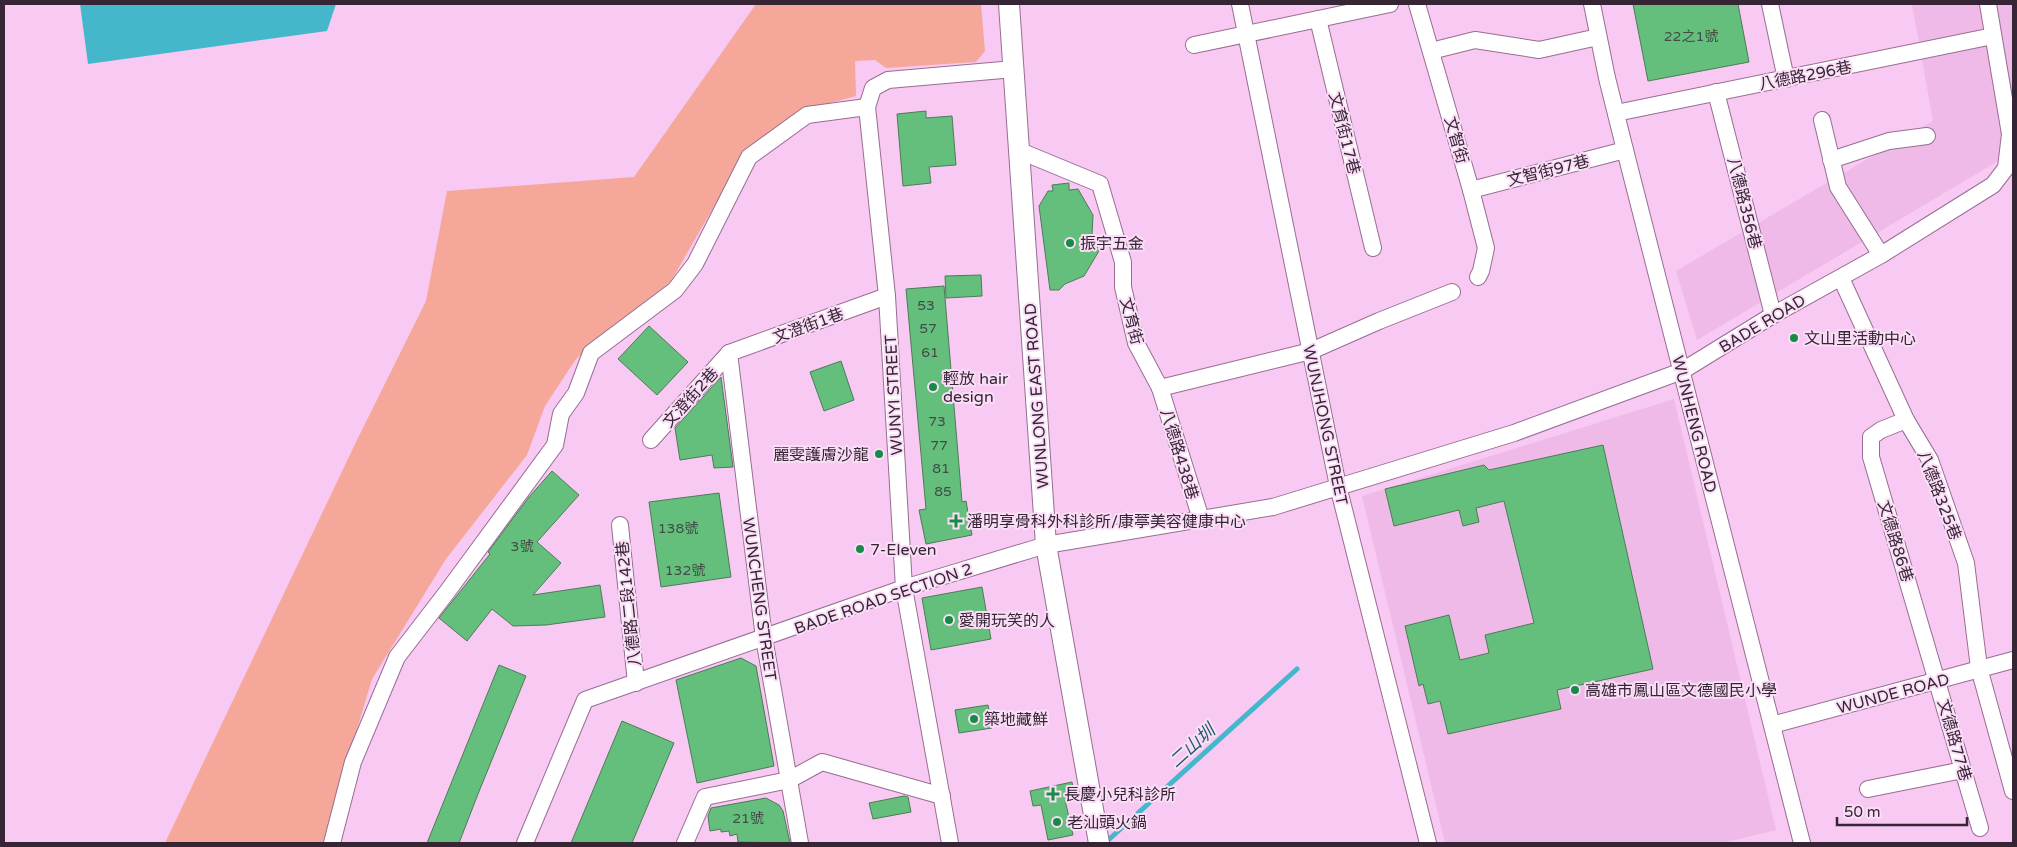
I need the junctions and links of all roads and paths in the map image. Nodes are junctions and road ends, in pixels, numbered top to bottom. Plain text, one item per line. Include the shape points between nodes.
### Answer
1 (1009, 4) edge
2 (1240, 4) edge
3 (1390, 4) edge
4 (1417, 4) edge
5 (1592, 4) edge
6 (1770, 4) edge
7 (1988, 4) edge
8 (1318, 19) junction
9 (1246, 34) junction
10 (1993, 36) junction
11 (1598, 37) junction
12 (1194, 45) dead end
13 (1431, 51) junction
14 (1014, 69) junction
15 (1786, 79) junction
16 (1716, 92) junction
17 (867, 107) junction
18 (1616, 113) junction
19 (1822, 120) dead end
20 (1927, 136) dead end
21 (1625, 150) junction
22 (1020, 151) junction
23 (1831, 160) junction
24 (2010, 173) edge
25 (1471, 190) junction
26 (1373, 248) dead end
27 (1881, 254) junction
28 (1478, 277) dead end
29 (1841, 278) junction
30 (1452, 292) dead end
31 (887, 296) junction
32 (1773, 315) junction
33 (1311, 351) junction
34 (729, 353) junction
35 (1682, 372) junction
36 (1160, 388) junction
37 (1906, 420) junction
38 (652, 440) dead end
39 (1338, 486) junction
40 (1200, 519) junction
41 (620, 526) dead end
42 (1046, 545) junction
43 (904, 588) junction
44 (764, 638) junction
45 (2013, 660) edge
46 (1979, 668) junction
47 (1938, 682) junction
48 (636, 683) junction
49 (1772, 725) junction
50 (1963, 770) junction
51 (789, 780) junction
52 (1868, 789) dead end
53 (2013, 791) edge
54 (942, 796) junction
55 (1980, 828) dead end
56 (1099, 842) edge
57 (332, 843) edge
58 (525, 843) edge
59 (685, 843) edge
60 (800, 843) edge
61 (950, 843) edge
62 (1428, 843) edge
63 (1802, 843) edge

1 - 14 street, WUNLONG EAST ROAD
2 - 9 street, WUNJHONG STREET
3 - 8 street
4 - 13 street, 文智街
5 - 11 street, WUNHENG ROAD
6 - 15 street
7 - 10 street, BADE ROAD
8 - 9 street
8 - 26 street, 文育街17巷
9 - 12 street
9 - 33 street, WUNJHONG STREET
10 - 15 street, 八德路296巷
10 - 24 street, BADE ROAD via 2010,134
11 - 13 street via 1539,50 1475,40
11 - 18 street, WUNHENG ROAD
13 - 25 street, 文智街
14 - 17 street via 888,80 873,88
14 - 22 street, WUNLONG EAST ROAD
15 - 16 street, 八德路296巷
16 - 18 street, 八德路296巷
16 - 32 street, 八德路356巷
17 - 31 street, WUNYI STREET
17 - 57 street via 807,115 749,157 695,264 675,290 591,353 576,393 561,414 555,445 397,657 353,762
18 - 21 street, WUNHENG ROAD
19 - 23 street
20 - 23 street via 1889,141
21 - 25 street, 文智街97巷
21 - 35 street, WUNHENG ROAD
22 - 36 street, 文育街 via 1100,184 1123,262 1123,286 1136,343
22 - 42 street, WUNLONG EAST ROAD
23 - 27 street via 1838,187
24 - 27 street, BADE ROAD
25 - 28 street, 文智街 via 1486,248
27 - 29 street, BADE ROAD
29 - 32 street, BADE ROAD
29 - 37 street, 八德路325巷
30 - 33 street
31 - 34 street, 文澄街1巷
31 - 43 street, WUNYI STREET
32 - 35 street, BADE ROAD
33 - 36 street
33 - 39 street, WUNJHONG STREET
34 - 38 street, 文澄街2巷
34 - 44 street, WUNCHENG STREET
35 - 39 street, BADE ROAD via 1514,433
35 - 49 street, WUNHENG ROAD
36 - 40 street, 八德路438巷
37 - 46 street, 八德路325巷 via 1930,460 1966,563
37 - 47 street, 文德路86巷 via 1871,437 1871,457
39 - 40 street, BADE ROAD SECTION 2 via 1273,507
39 - 62 street, WUNJHONG STREET
40 - 42 street, BADE ROAD SECTION 2
41 - 48 street, 八德路二段142巷
42 - 43 street, BADE ROAD SECTION 2
42 - 56 street, WUNLONG EAST ROAD
43 - 44 street, BADE ROAD SECTION 2
43 - 54 street, WUNYI STREET
44 - 48 street, BADE ROAD SECTION 2
44 - 51 street, WUNCHENG STREET
45 - 46 street, WUNDE ROAD
46 - 47 street, WUNDE ROAD
46 - 53 street
47 - 49 street, WUNDE ROAD
47 - 50 street, 文德路77巷
48 - 58 street, BADE ROAD SECTION 2 via 585,700
49 - 63 street, WUNHENG ROAD
50 - 52 street
50 - 55 street, 文德路77巷
51 - 54 street via 822,762
51 - 59 street via 705,797
51 - 60 street, WUNCHENG STREET
54 - 61 street, WUNYI STREET

